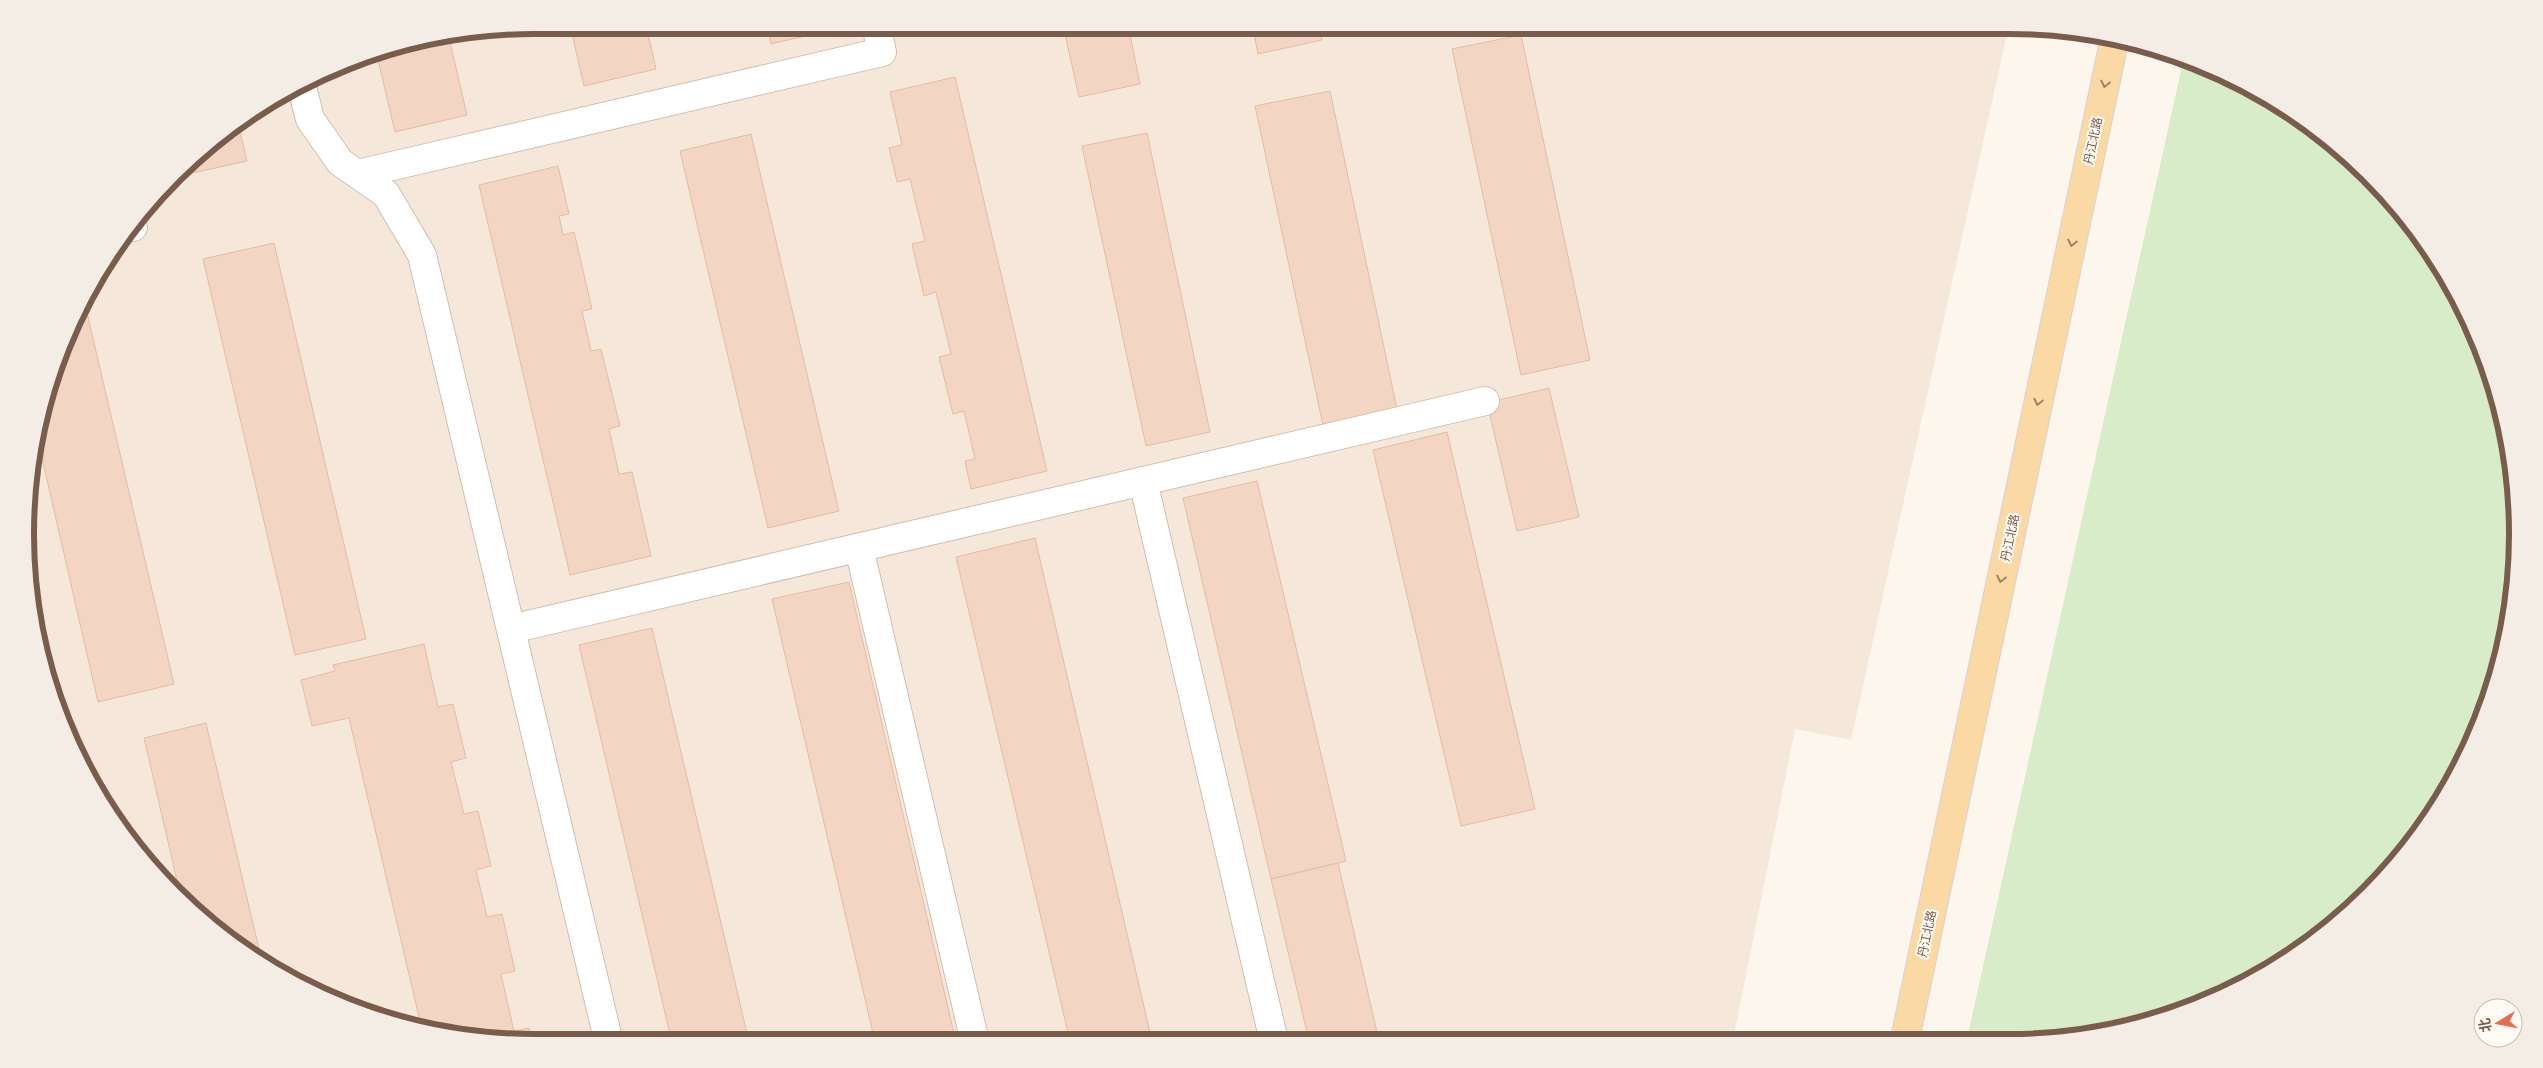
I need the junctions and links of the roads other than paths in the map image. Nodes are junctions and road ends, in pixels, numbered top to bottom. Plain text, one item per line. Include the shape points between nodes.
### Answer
1 (878, 34) edge
2 (2113, 45) edge
3 (303, 91) edge
4 (358, 174) junction
5 (1485, 401) dead end
6 (1143, 481) junction
7 (859, 548) junction
8 (511, 629) junction
9 (607, 1034) edge
10 (973, 1034) edge
11 (1272, 1034) edge
12 (1906, 1034) edge

1 - 4 lane via 882,52
2 -> 12 main road, 丹江北路
3 - 4 lane via 310,119 340,162
4 - 8 lane via 386,194 422,255
5 - 6 lane
6 - 7 lane
6 - 11 lane
7 - 8 lane
7 - 10 lane
8 - 9 lane

